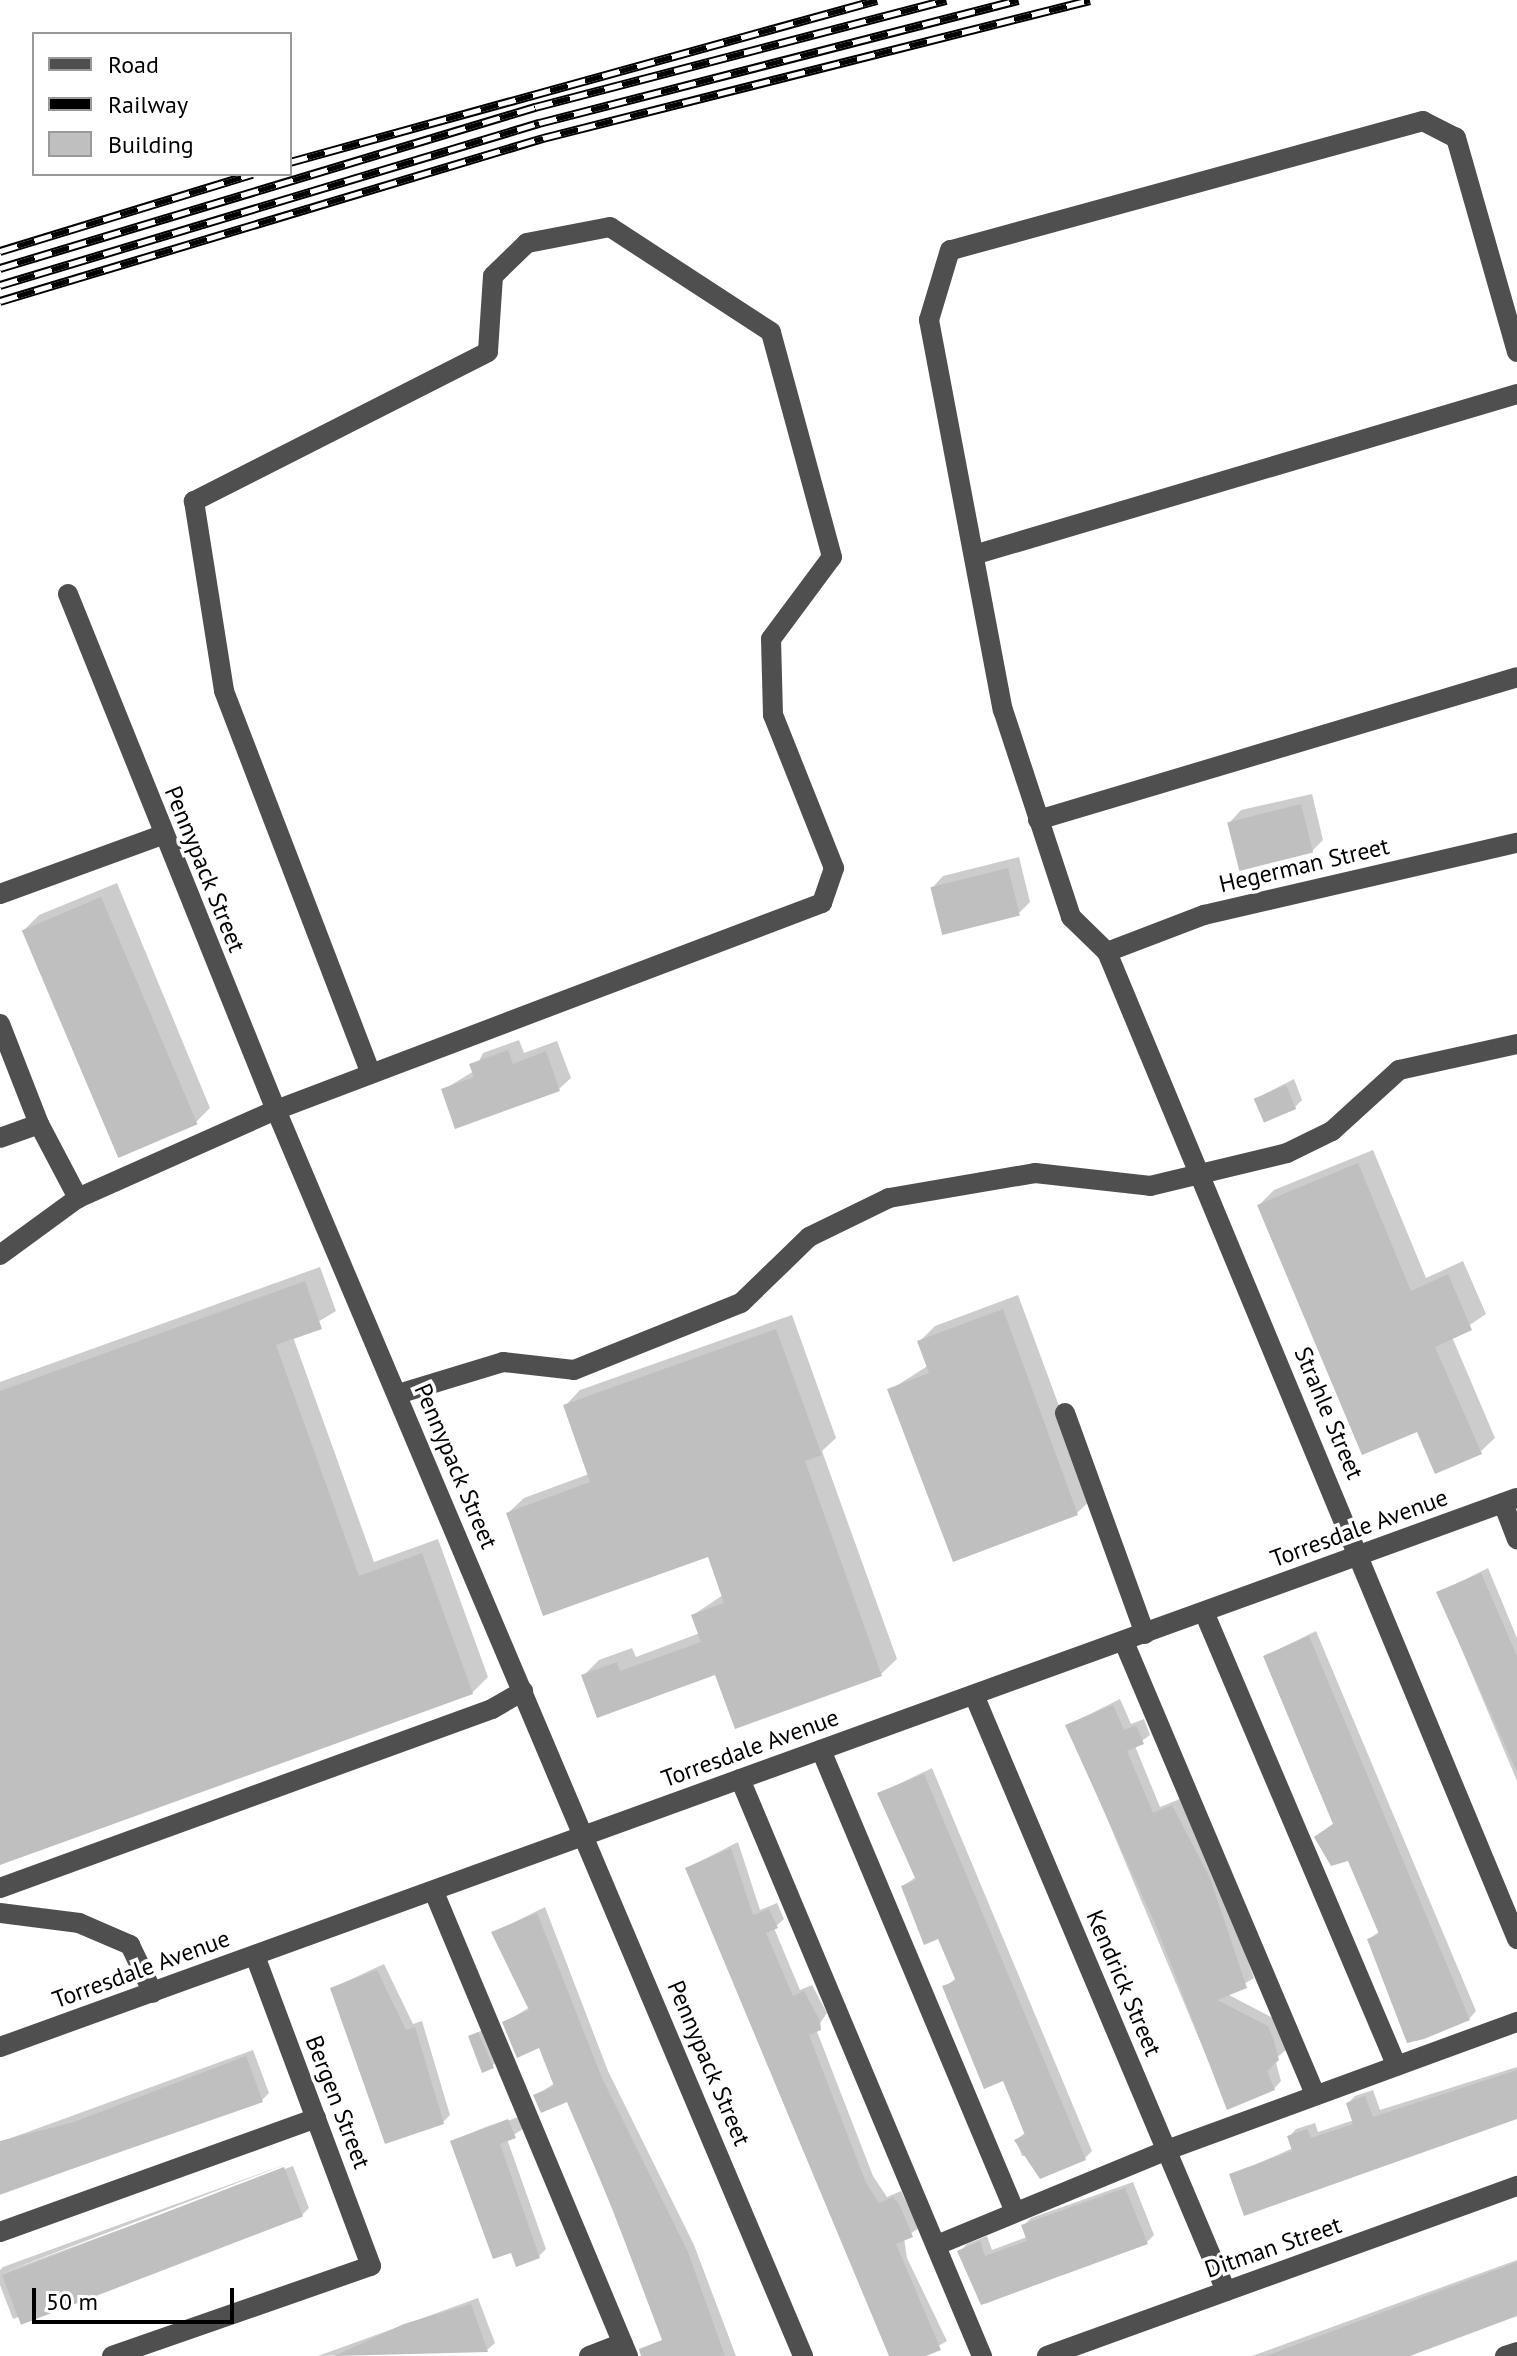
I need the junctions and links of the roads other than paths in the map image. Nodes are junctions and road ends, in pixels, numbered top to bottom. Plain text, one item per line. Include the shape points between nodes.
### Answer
1 (1517, 352) edge
2 (1517, 394) edge
3 (977, 554) junction
4 (68, 594) dead end
5 (1517, 677) edge
6 (1038, 820) junction
7 (162, 835) junction
8 (1517, 843) edge
9 (0, 894) edge
10 (1107, 952) junction
11 (0, 1024) edge
12 (1517, 1044) edge
13 (371, 1074) junction
14 (276, 1110) junction
15 (39, 1124) junction
16 (0, 1138) edge
17 (1199, 1173) junction
18 (78, 1198) junction
19 (0, 1255) edge
20 (398, 1394) junction
21 (1065, 1413) dead end
22 (1510, 1500) edge
23 (1517, 1539) edge
24 (1357, 1556) junction
25 (1204, 1612) junction
26 (1145, 1634) junction
27 (1124, 1642) junction
28 (523, 1691) junction
29 (974, 1695) junction
30 (821, 1750) junction
31 (740, 1779) junction
32 (586, 1835) junction
33 (0, 1888) edge
34 (434, 1892) junction
35 (0, 1913) edge
36 (1517, 1939) edge
37 (255, 1956) junction
38 (153, 1993) junction
39 (1517, 2022) edge
40 (0, 2047) edge
41 (1397, 2066) junction
42 (1315, 2095) junction
43 (316, 2118) junction
44 (1167, 2150) junction
45 (1517, 2186) edge
46 (1015, 2212) junction
47 (0, 2232) edge
48 (937, 2245) junction
49 (1226, 2291) junction
50 (626, 2350) edge
51 (1517, 2352) edge
52 (112, 2356) edge
53 (589, 2356) edge
54 (803, 2356) edge
55 (982, 2356) edge
56 (1047, 2356) edge
57 (1505, 2356) edge

1 - 3 street via 1456,138 1423,121 950,250 929,320
2 - 3 street
3 - 6 street via 1003,710
4 - 7 street, Pennypack Street
5 - 6 street
6 - 10 street via 1071,917
7 - 9 street
7 - 14 street, Pennypack Street
8 - 10 street, Hegerman Street via 1204,915
10 - 17 street, Strahle Street
11 - 15 street
12 - 17 street via 1399,1070 1332,1131 1287,1153
13 - 13 street via 822,903 834,868 773,715 771,639 832,557 771,332 610,227 527,243 493,276 488,352 194,501 224,691
13 - 14 street
14 - 18 street
14 - 20 street, Pennypack Street
15 - 16 street
15 - 18 street
17 - 20 street via 1150,1186 1035,1173 889,1198 809,1237 741,1303 574,1370 503,1362
17 - 24 street, Strahle Street
18 - 19 street
20 - 28 street, Pennypack Street
21 - 26 street
22 - 23 street
22 - 24 street, Torresdale Avenue
24 - 25 street, Torresdale Avenue
24 - 36 street, Strahle Street
25 - 26 street, Torresdale Avenue
25 - 41 street
26 - 27 street, Torresdale Avenue
27 - 29 street, Torresdale Avenue
27 - 42 street
28 - 32 street, Pennypack Street
28 - 33 street via 492,1709
29 - 30 street, Torresdale Avenue
29 - 44 street, Kendrick Street
30 - 31 street, Torresdale Avenue
30 - 46 street
31 - 32 street, Torresdale Avenue
31 - 48 street
32 - 34 street, Torresdale Avenue
32 - 54 street, Pennypack Street
34 - 37 street, Torresdale Avenue
34 - 50 street
35 - 38 street via 79,1923 130,1945
37 - 38 street, Torresdale Avenue
37 - 43 street, Bergen Street
38 - 40 street, Torresdale Avenue
39 - 41 street
41 - 42 street
42 - 44 street
43 - 47 street
43 - 52 street, Bergen Street via 371,2266
44 - 46 street
44 - 49 street, Kendrick Street
45 - 49 street, Ditman Street
46 - 48 street
48 - 55 street
49 - 56 street, Ditman Street
50 - 53 street
51 - 57 street

